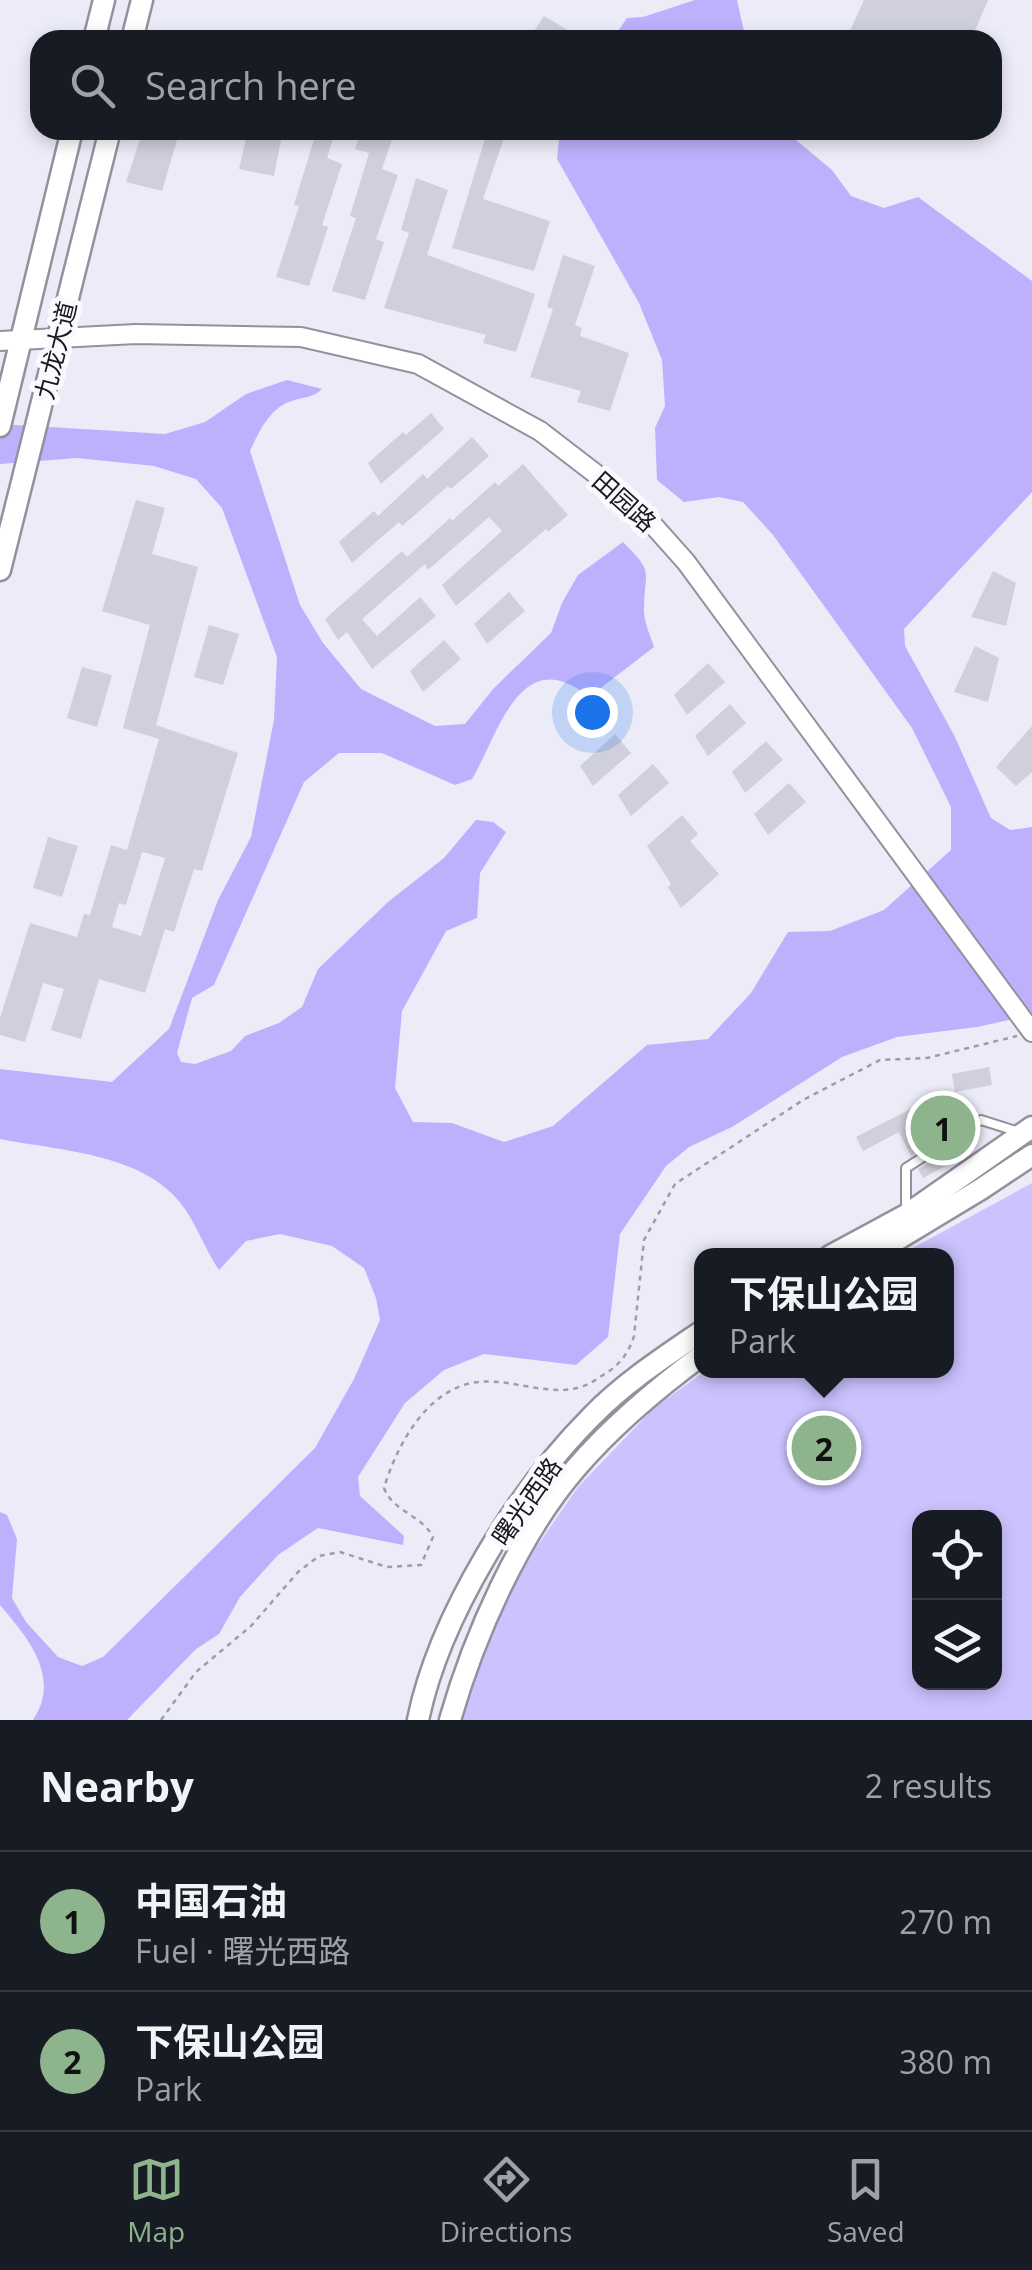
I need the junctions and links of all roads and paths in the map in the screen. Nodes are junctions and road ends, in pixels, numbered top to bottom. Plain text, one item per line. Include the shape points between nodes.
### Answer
1 (104, 0) edge
2 (142, 0) edge
3 (96, 30) edge
4 (134, 30) edge
5 (69, 140) edge
6 (108, 140) edge
7 (59, 338) junction
8 (11, 341) edge
9 (0, 426) edge
10 (0, 570) edge
11 (1025, 1034) edge
12 (1028, 1130) edge
13 (1032, 1155) edge
14 (906, 1215) junction
15 (845, 1248) edge
16 (883, 1248) edge
17 (694, 1336) edge
18 (694, 1361) edge
19 (161, 1720) edge
20 (418, 1720) edge
21 (450, 1720) edge

1 - 3 main road
2 - 4 main road
5 - 8 main road, 九龙大道
6 - 7 main road, 九龙大道
7 - 8 street, 田园路
7 - 10 main road, 九龙大道
7 - 11 street, 田园路 via 301,337 418,364 540,431 641,514 686,562
8 - 9 main road, 九龙大道
11 - 19 path via 928,1058 880,1060 802,1100 674,1184 644,1240 634,1336 618,1365 578,1388 494,1382 448,1392 410,1432 384,1488 427,1524 433,1537 421,1565 388,1567 340,1552 319,1556 196,1672
12 - 14 main road
12 - 14 lane via 982,1120 906,1168
13 - 16 main road
14 - 15 main road
17 - 20 main road, 曙光西路 via 594,1414 503,1527 456,1612
18 - 21 main road, 曙光西路 via 644,1399 575,1469 538,1522 492,1605

